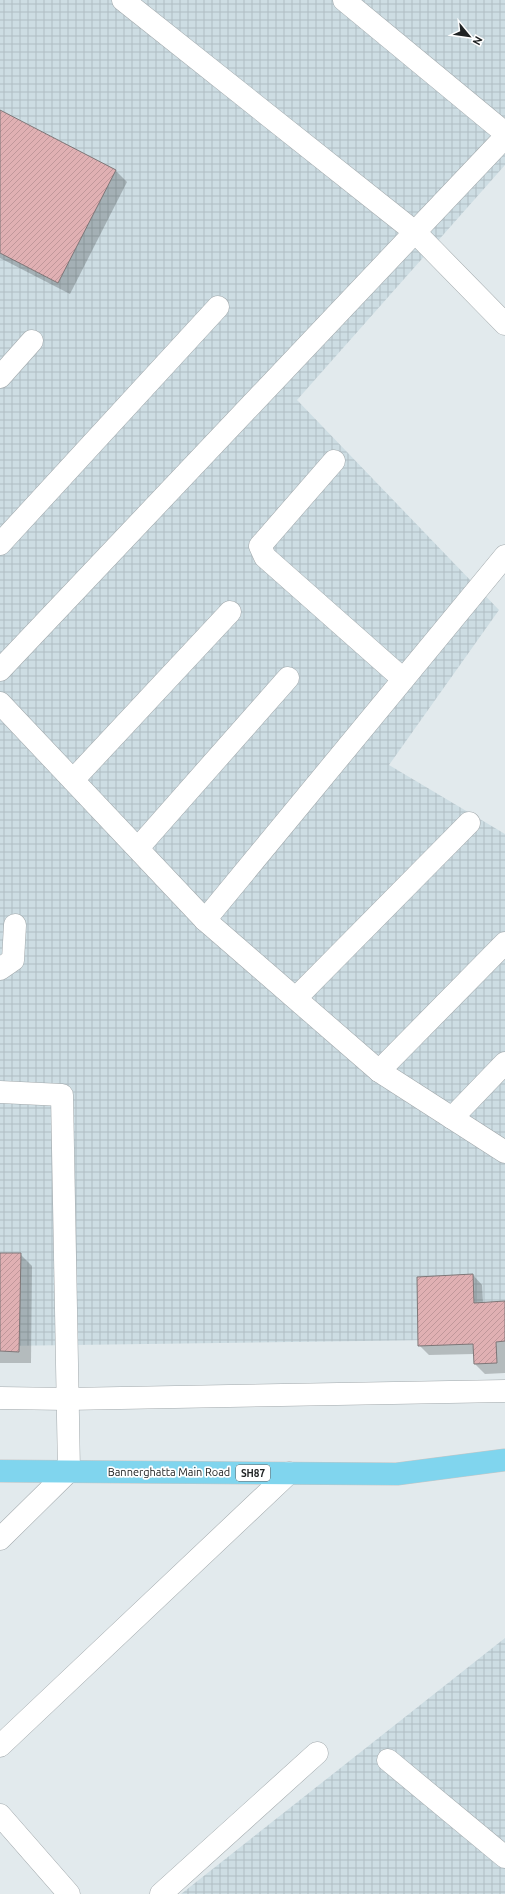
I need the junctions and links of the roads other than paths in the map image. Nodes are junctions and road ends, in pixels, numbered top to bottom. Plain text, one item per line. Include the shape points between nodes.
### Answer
1 (122, 0) edge
2 (344, 0) edge
3 (505, 133) edge
4 (505, 137) edge
5 (415, 232) junction
6 (218, 307) dead end
7 (505, 324) edge
8 (32, 341) dead end
9 (0, 377) edge
10 (334, 461) dead end
11 (0, 544) edge
12 (505, 556) edge
13 (230, 612) dead end
14 (0, 670) edge
15 (288, 678) dead end
16 (403, 679) junction
17 (0, 704) edge
18 (73, 780) junction
19 (470, 823) dead end
20 (138, 848) junction
21 (205, 920) junction
22 (16, 925) dead end
23 (504, 943) edge
24 (0, 969) edge
25 (296, 998) junction
26 (505, 1064) edge
27 (379, 1071) junction
28 (0, 1092) edge
29 (452, 1118) junction
30 (505, 1152) edge
31 (505, 1391) edge
32 (0, 1398) edge
33 (67, 1399) junction
34 (505, 1460) edge
35 (0, 1471) edge
36 (69, 1472) junction
37 (289, 1473) junction
38 (0, 1539) edge
39 (0, 1746) edge
40 (317, 1753) dead end
41 (388, 1760) dead end
42 (0, 1815) edge
43 (505, 1857) edge
44 (69, 1894) edge
45 (161, 1894) edge

1 - 5 street
2 - 3 street
4 - 5 street
5 - 7 street
5 - 14 street
6 - 11 street
8 - 9 street
10 - 16 street via 260,546 265,557
12 - 16 street
13 - 18 street
15 - 20 street
16 - 21 street
17 - 18 street
18 - 20 street
19 - 25 street
20 - 21 street
21 - 25 street
22 - 24 street via 13,960
23 - 27 street
25 - 27 street
26 - 29 street
27 - 29 street
28 - 33 street via 62,1095
29 - 30 street
31 - 33 street
32 - 33 street
33 - 36 street
34 - 37 main road, Bannerghatta Main Road / SH87 via 397,1474
35 - 36 main road, Bannerghatta Main Road / SH87
36 - 37 main road, Bannerghatta Main Road / SH87
36 - 38 street
37 - 39 street
40 - 45 street
41 - 43 street
42 - 44 street

